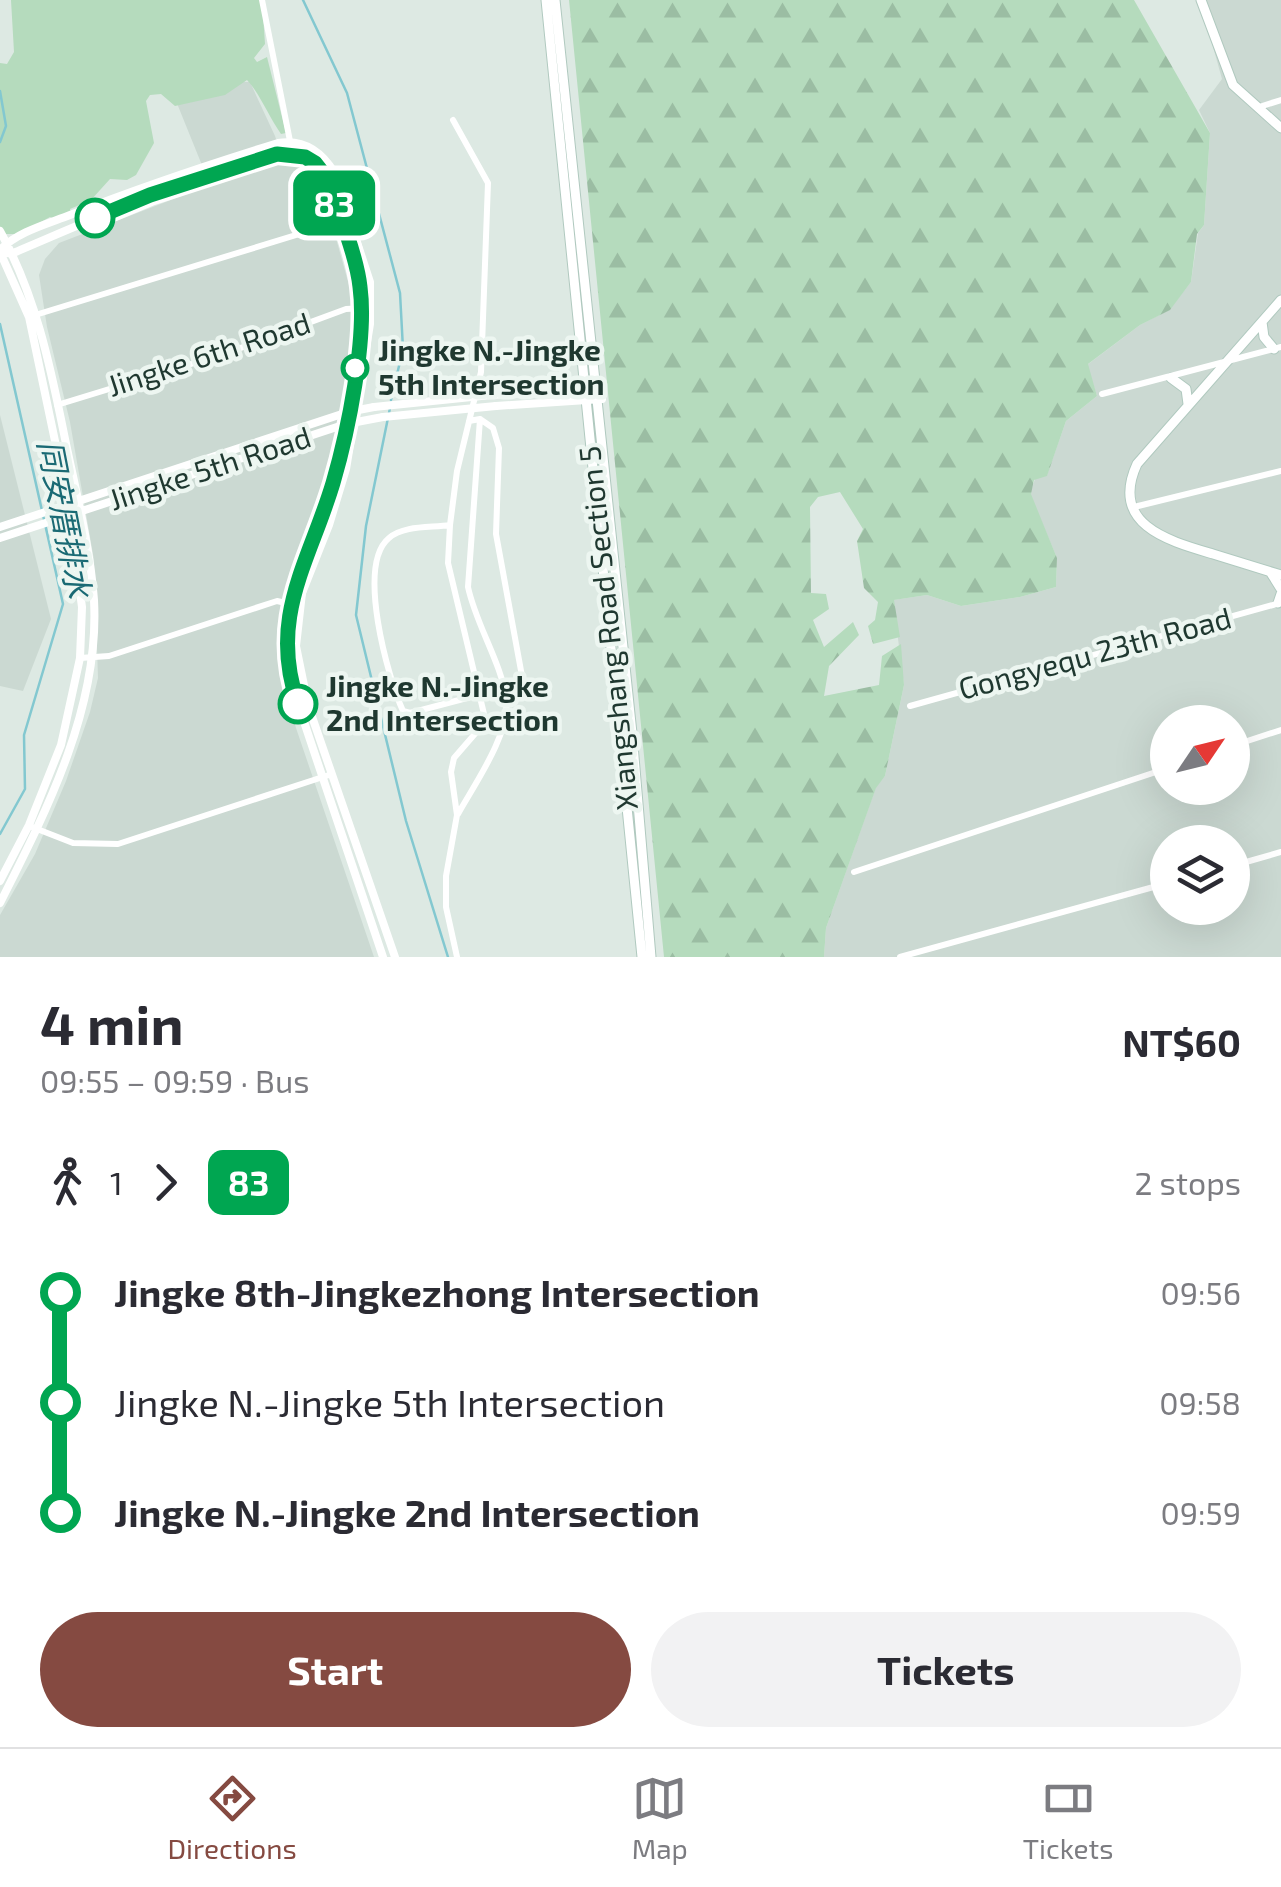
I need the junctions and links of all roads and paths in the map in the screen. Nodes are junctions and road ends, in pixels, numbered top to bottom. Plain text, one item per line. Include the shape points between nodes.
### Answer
1 (262, 0) edge
2 (546, 0) edge
3 (556, 0) edge
4 (1204, 2) edge
5 (1281, 100) edge
6 (1256, 108) junction
7 (453, 120) dead end
8 (1281, 128) edge
9 (290, 141) junction
10 (351, 218) junction
11 (340, 221) junction
12 (0, 232) edge
13 (2, 249) edge
14 (11, 254) junction
15 (1281, 300) edge
16 (370, 307) junction
17 (360, 309) junction
18 (33, 316) junction
19 (1262, 322) junction
20 (1278, 348) edge
21 (1223, 364) junction
22 (1171, 378) junction
23 (594, 393) junction
24 (1102, 394) dead end
25 (1188, 404) junction
26 (54, 406) junction
27 (353, 410) junction
28 (480, 419) junction
29 (469, 421) junction
30 (351, 423) junction
31 (1281, 471) edge
32 (73, 502) junction
33 (1134, 507) junction
34 (74, 514) junction
35 (450, 525) junction
36 (0, 527) edge
37 (0, 538) edge
38 (1269, 572) junction
39 (1281, 575) edge
40 (1280, 597) edge
41 (295, 605) junction
42 (85, 658) junction
43 (482, 694) junction
44 (507, 702) junction
45 (910, 706) dead end
46 (1281, 730) edge
47 (1250, 740) edge
48 (1150, 774) edge
49 (327, 776) junction
50 (457, 816) junction
51 (33, 827) junction
52 (1281, 852) edge
53 (1250, 861) edge
54 (854, 872) dead end
55 (0, 880) edge
56 (1150, 889) edge
57 (0, 902) edge
58 (383, 957) edge
59 (395, 957) edge
60 (457, 957) edge
61 (642, 957) edge
62 (651, 957) edge
63 (900, 957) edge

1 - 9 street
2 - 23 main road, Xiangshang Road Section 5
3 - 23 main road, Xiangshang Road Section 5
4 - 6 main road via 1230,79
5 - 6 street
6 - 8 main road
7 - 29 street via 488,182 481,372
9 - 10 street via 327,161
9 - 13 street via 146,185
10 - 11 street
10 - 16 street via 370,282
11 - 14 street via 319,168 300,154 282,153 150,195
11 - 17 street via 360,286
11 - 18 street
12 - 13 street
13 - 14 street
13 - 18 street
14 - 18 street
15 - 19 main road
16 - 17 street, Jingke 6th Road
16 - 27 street
17 - 26 street, Jingke 6th Road
17 - 27 street
18 - 26 street
19 - 20 main road via 1264,337
19 - 21 main road
20 - 21 street
21 - 22 street
21 - 25 main road
22 - 24 street
22 - 25 main road via 1186,389
23 - 27 street, Jingke 5th Road, bridge
23 - 30 street, Jingke 5th Road, bridge
23 - 61 main road, Xiangshang Road Section 5
23 - 62 main road, Xiangshang Road Section 5
25 - 33 main road via 1137,464
26 - 32 street
27 - 30 street
27 - 32 street, Jingke 5th Road
28 - 29 street
28 - 44 street via 468,587
28 - 44 street via 494,428 499,448 496,534 524,688
29 - 35 street
30 - 34 street, Jingke 5th Road
30 - 41 street via 337,502
31 - 33 street
32 - 34 street
32 - 36 street, Jingke 5th Road
33 - 38 main road via 1162,538
34 - 37 street, Jingke 5th Road
34 - 42 street
35 - 43 street via 448,563
35 - 43 street via 403,531 387,540 372,601 403,710
38 - 39 main road
38 - 40 main road
40 - 45 street, Gongyequ 23th Road
41 - 42 street via 276,601
41 - 49 street via 300,669
42 - 51 street
43 - 50 street via 480,728 454,758 451,772
44 - 50 street via 492,756
46 - 47 street
48 - 54 street
49 - 51 street via 118,844 73,843
49 - 58 street
49 - 59 street
50 - 60 street via 446,892
51 - 55 street
51 - 57 street
52 - 53 street
56 - 63 street

